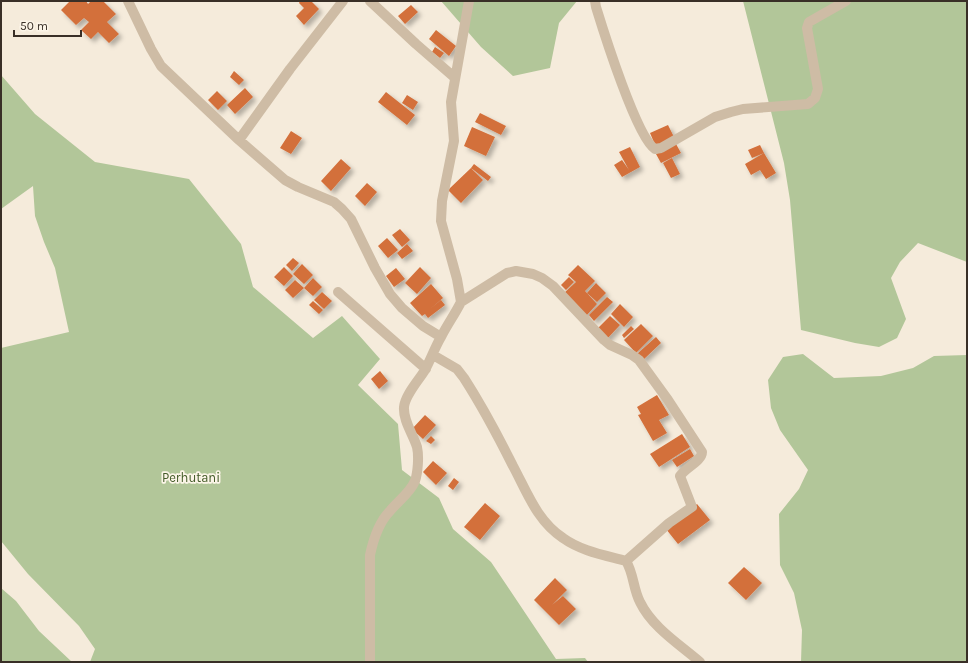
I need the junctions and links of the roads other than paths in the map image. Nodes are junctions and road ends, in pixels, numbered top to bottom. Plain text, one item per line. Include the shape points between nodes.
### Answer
1 (128, 1) edge
2 (343, 1) edge
3 (370, 1) edge
4 (469, 1) edge
5 (595, 1) edge
6 (846, 1) edge
7 (454, 77) junction
8 (239, 140) junction
9 (338, 292) dead end
10 (461, 302) junction
11 (441, 337) junction
12 (433, 355) junction
13 (426, 369) junction
14 (626, 562) junction
15 (370, 662) edge
16 (700, 662) edge

1 - 8 street via 150,49 161,66
2 - 8 street
3 - 7 street
4 - 7 street
5 - 6 street via 611,54 636,117 648,144 655,149 715,117 730,112 812,102 818,89 806,28 810,22
7 - 10 street via 451,102 454,141 442,201 441,221
8 - 11 street via 285,180 334,202 342,209 350,219 390,294 412,317
9 - 13 street
10 - 11 street
10 - 14 street via 507,272 516,271 542,278 604,340 639,360 702,452 701,457 680,476 692,506
11 - 12 street
12 - 13 street
12 - 14 street via 457,369 464,378 545,523 562,538 583,549
13 - 15 street via 404,405 410,432 417,448 416,479 407,494 383,520 370,555
14 - 16 street via 646,613

